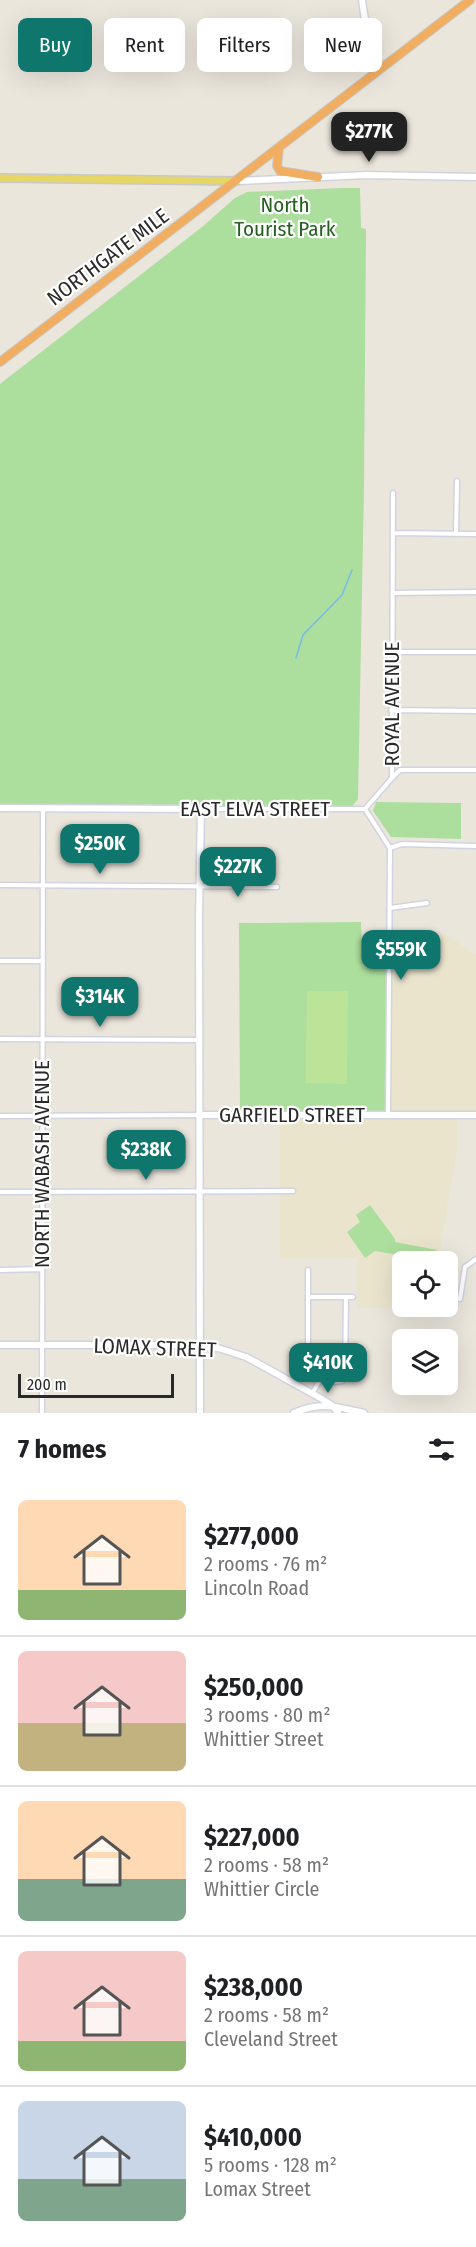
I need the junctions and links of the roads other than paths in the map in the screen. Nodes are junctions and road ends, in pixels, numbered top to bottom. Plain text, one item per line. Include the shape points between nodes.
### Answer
1 (362, 0) edge
2 (470, 0) edge
3 (364, 18) edge
4 (382, 68) edge
5 (377, 72) edge
6 (279, 148) junction
7 (318, 177) junction
8 (476, 177) edge
9 (0, 178) edge
10 (238, 181) junction
11 (0, 362) edge
12 (457, 481) dead end
13 (393, 493) dead end
14 (393, 533) junction
15 (456, 533) junction
16 (476, 534) edge
17 (393, 592) junction
18 (476, 592) edge
19 (392, 652) junction
20 (476, 652) edge
21 (391, 710) junction
22 (476, 711) edge
23 (476, 770) edge
24 (392, 778) junction
25 (0, 808) edge
26 (43, 808) junction
27 (365, 808) junction
28 (201, 809) junction
29 (476, 846) edge
30 (390, 848) junction
31 (0, 885) edge
32 (42, 885) junction
33 (199, 886) junction
34 (277, 887) dead end
35 (427, 903) dead end
36 (390, 908) junction
37 (0, 961) edge
38 (42, 961) junction
39 (0, 1039) edge
40 (41, 1039) junction
41 (200, 1040) junction
42 (388, 1114) junction
43 (200, 1115) junction
44 (0, 1116) edge
45 (41, 1116) junction
46 (476, 1116) edge
47 (41, 1191) junction
48 (200, 1191) junction
49 (293, 1191) dead end
50 (0, 1192) edge
51 (476, 1259) edge
52 (42, 1269) junction
53 (0, 1270) edge
54 (308, 1270) dead end
55 (308, 1297) junction
56 (346, 1297) junction
57 (353, 1297) dead end
58 (460, 1299) dead end
59 (42, 1344) junction
60 (0, 1345) edge
61 (201, 1346) junction
62 (321, 1378) junction
63 (311, 1394) junction
64 (333, 1406) junction
65 (42, 1413) edge
66 (200, 1413) edge
67 (294, 1413) edge
68 (338, 1413) edge
69 (364, 1413) edge

1 - 3 street
2 - 4 highway, NORTHGATE MILE
5 - 6 highway, NORTHGATE MILE
6 - 7 highway via 280,171
6 - 10 highway, NORTHGATE MILE
7 - 8 street
7 - 10 street
9 - 10 main road
10 - 11 highway, NORTHGATE MILE
12 - 15 street
13 - 14 street, ROYAL AVENUE
14 - 15 street
14 - 17 street, ROYAL AVENUE
15 - 16 street
17 - 18 street
17 - 19 street, ROYAL AVENUE
19 - 20 street
19 - 21 street, ROYAL AVENUE
21 - 22 street
21 - 24 street, ROYAL AVENUE
23 - 24 street via 400,770
24 - 27 street, ROYAL AVENUE
25 - 26 street, EAST ELVA STREET
26 - 28 street, EAST ELVA STREET
26 - 32 street, NORTH WABASH AVENUE
27 - 28 street, EAST ELVA STREET
27 - 30 street
28 - 33 street
29 - 30 street via 402,844
30 - 36 street
31 - 32 street
32 - 33 street
32 - 38 street, NORTH WABASH AVENUE
33 - 34 street
33 - 41 street
35 - 36 street
36 - 42 street
37 - 38 street
38 - 40 street, NORTH WABASH AVENUE
39 - 40 street
40 - 41 street
40 - 45 street, NORTH WABASH AVENUE
41 - 43 street
42 - 43 street, GARFIELD STREET
42 - 46 street, GARFIELD STREET
43 - 45 street, GARFIELD STREET
43 - 48 street
44 - 45 street, GARFIELD STREET
45 - 47 street, NORTH WABASH AVENUE
47 - 48 street
47 - 50 street
47 - 52 street, NORTH WABASH AVENUE
48 - 49 street
48 - 61 street
51 - 58 street via 465,1267
52 - 53 street
52 - 59 street, NORTH WABASH AVENUE
54 - 55 street
55 - 56 street
55 - 62 street via 308,1364
56 - 57 street
56 - 62 street via 345,1377 340,1382
59 - 60 street, LOMAX STREET
59 - 61 street, LOMAX STREET
59 - 65 street, NORTH WABASH AVENUE
61 - 63 street, LOMAX STREET via 246,1357
61 - 66 street
62 - 63 street
63 - 64 street, LOMAX STREET
64 - 67 street via 314,1406
64 - 68 street
64 - 69 street

